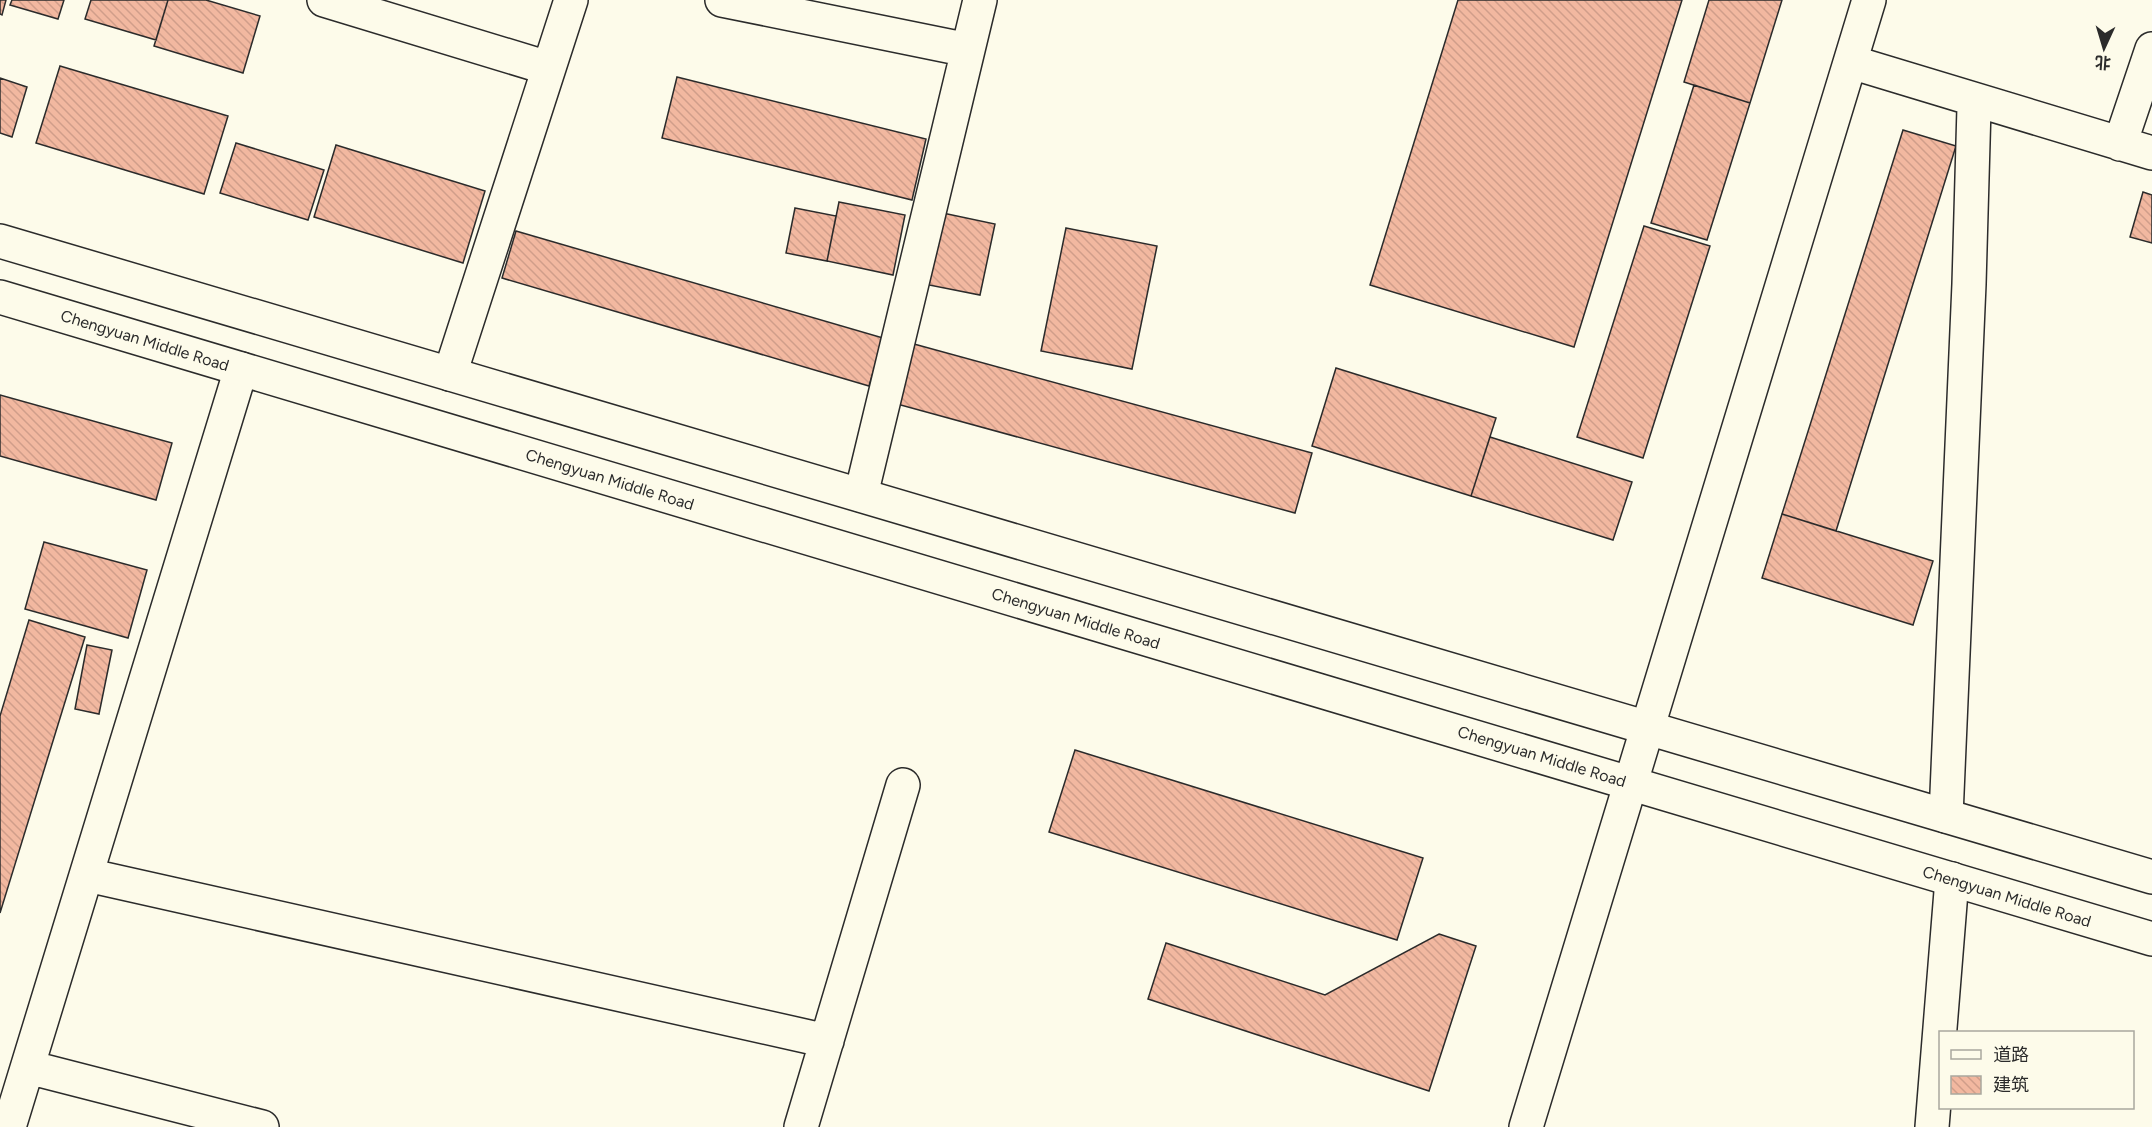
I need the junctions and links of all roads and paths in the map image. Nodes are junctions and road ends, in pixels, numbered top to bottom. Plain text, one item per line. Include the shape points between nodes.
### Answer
1 (324, 0) edge
2 (571, 0) edge
3 (722, 0) edge
4 (980, 0) edge
5 (1869, 0) edge
6 (2152, 49) edge
7 (968, 50) junction
8 (1851, 62) junction
9 (548, 68) junction
10 (1974, 107) dead end
11 (2120, 144) junction
12 (2152, 153) edge
13 (0, 241) edge
14 (0, 297) edge
15 (241, 369) junction
16 (450, 374) junction
17 (861, 495) junction
18 (1648, 728) junction
19 (1631, 783) junction
20 (903, 785) dead end
21 (1946, 816) junction
22 (87, 875) junction
23 (2152, 877) edge
24 (1953, 879) junction
25 (2152, 939) edge
26 (1940, 1031) edge
27 (827, 1041) junction
28 (1939, 1044) edge
29 (28, 1067) junction
30 (9, 1127) edge
31 (262, 1127) edge
32 (801, 1127) edge
33 (1526, 1127) edge
34 (1932, 1127) edge

1 - 9 street
2 - 9 street
3 - 7 street
4 - 7 street
5 - 8 street
6 - 11 street
7 - 17 street
8 - 11 street
8 - 18 street
9 - 16 street
10 - 21 street
11 - 12 street
13 - 16 street
14 - 15 street, Chengyuan Middle Road
15 - 19 street, Chengyuan Middle Road
15 - 22 street
16 - 17 street
17 - 18 street
18 - 19 street
18 - 21 street
19 - 24 street, Chengyuan Middle Road
19 - 33 street
20 - 27 street
21 - 23 street
22 - 27 street
22 - 29 street
24 - 25 street, Chengyuan Middle Road
24 - 26 street
27 - 32 street
28 - 34 street
29 - 30 street
29 - 31 street

